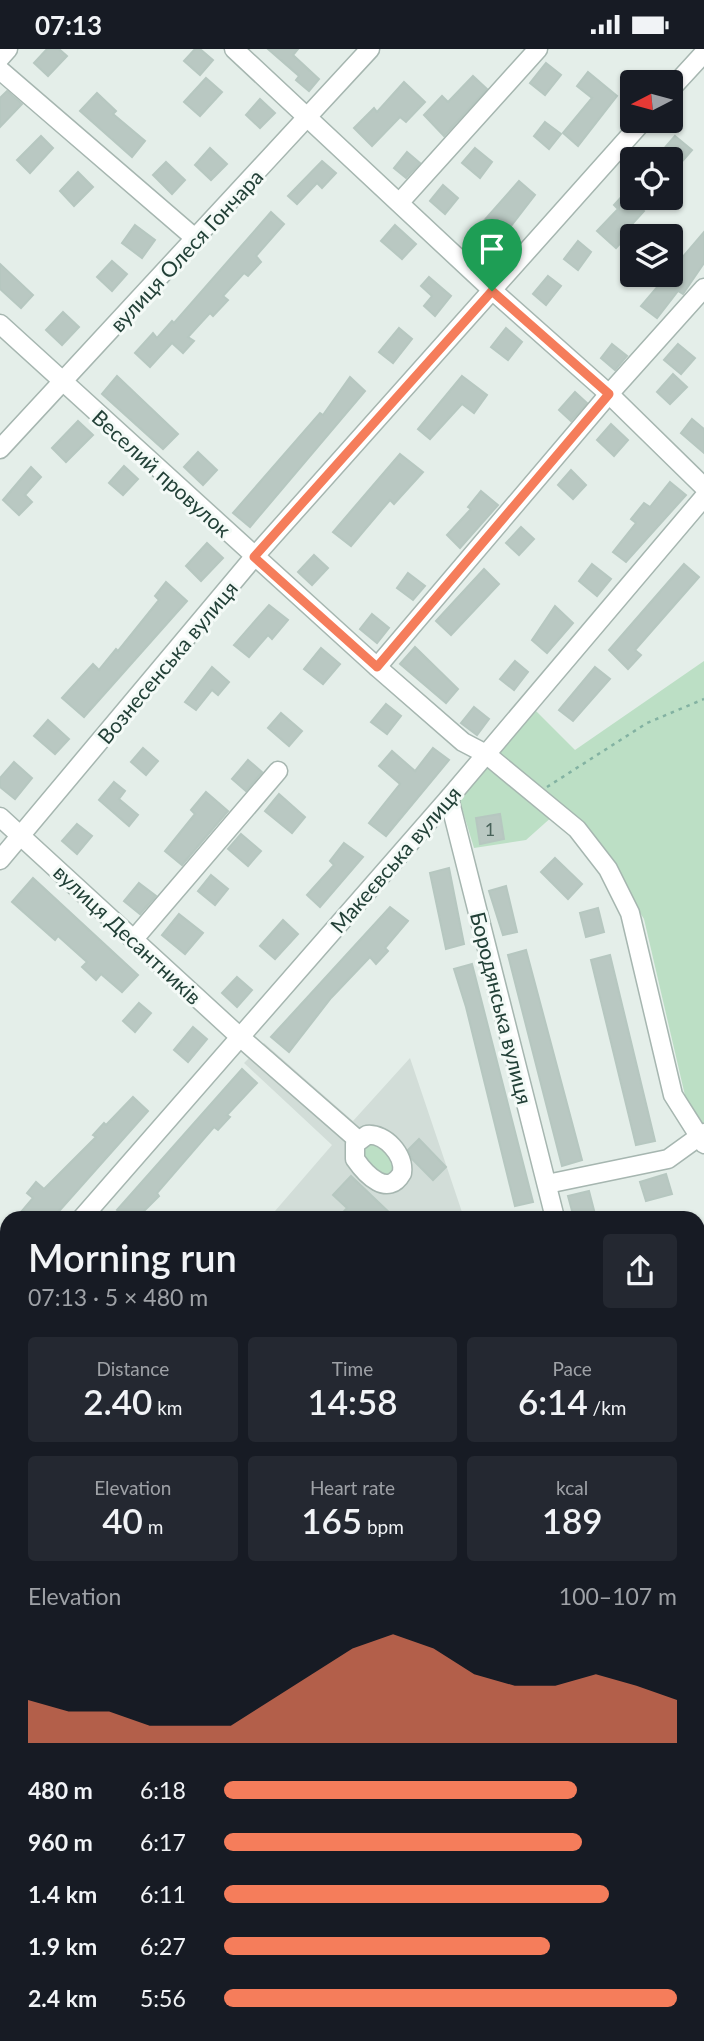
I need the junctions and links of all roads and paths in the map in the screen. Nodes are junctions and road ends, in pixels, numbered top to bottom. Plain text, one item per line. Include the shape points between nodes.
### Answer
1 (8, 49) edge
2 (234, 49) edge
3 (370, 49) edge
4 (538, 49) edge
5 (704, 53) edge
6 (0, 58) edge
7 (0, 70) edge
8 (683, 76) edge
9 (307, 118) junction
10 (632, 133) edge
11 (400, 202) junction
12 (196, 239) junction
13 (704, 288) edge
14 (492, 291) junction
15 (0, 324) edge
16 (64, 383) junction
17 (609, 394) junction
18 (0, 449) edge
19 (704, 487) edge
20 (704, 497) edge
21 (254, 557) junction
22 (377, 667) junction
23 (704, 699) edge
24 (486, 754) junction
25 (278, 771) dead end
26 (537, 796) junction
27 (449, 798) junction
28 (0, 817) edge
29 (21, 836) junction
30 (0, 860) edge
31 (134, 939) junction
32 (240, 1037) junction
33 (702, 1137) edge
34 (358, 1140) dead end
35 (547, 1184) junction
36 (88, 1211) edge
37 (553, 1211) edge

1 - 6 street
2 - 9 street
3 - 9 street, вулиця Олеся Гончара
4 - 11 street
5 - 8 street
7 - 12 street
9 - 11 street
9 - 12 street, вулиця Олеся Гончара
10 - 14 street, Вознесенська вулиця
11 - 14 street
12 - 16 street, вулиця Олеся Гончара
13 - 17 street
14 - 17 street
14 - 21 street, Вознесенська вулиця
15 - 16 street, Веселий провулок
16 - 18 street, вулиця Олеся Гончара
16 - 21 street, Веселий провулок
17 - 19 street
17 - 22 street
20 - 24 street, Макеєвська вулиця
21 - 22 street, Веселий провулок
21 - 29 street, Вознесенська вулиця
22 - 24 street, Веселий провулок via 463,742
23 - 26 path via 647,723
24 - 26 street, Веселий провулок
24 - 27 street, Макеєвська вулиця
25 - 31 street
26 - 33 street, Веселий провулок via 577,829 607,869 630,913 673,1095
27 - 32 street, Макеєвська вулиця
27 - 35 street, Бородянська вулиця
28 - 29 street, вулиця Десантників
29 - 30 street, Вознесенська вулиця
29 - 31 street, вулиця Десантників
31 - 32 street, вулиця Десантників
32 - 34 street, вулиця Десантників
32 - 36 street, Макеєвська вулиця
33 - 35 street via 668,1159
35 - 37 street, Бородянська вулиця

